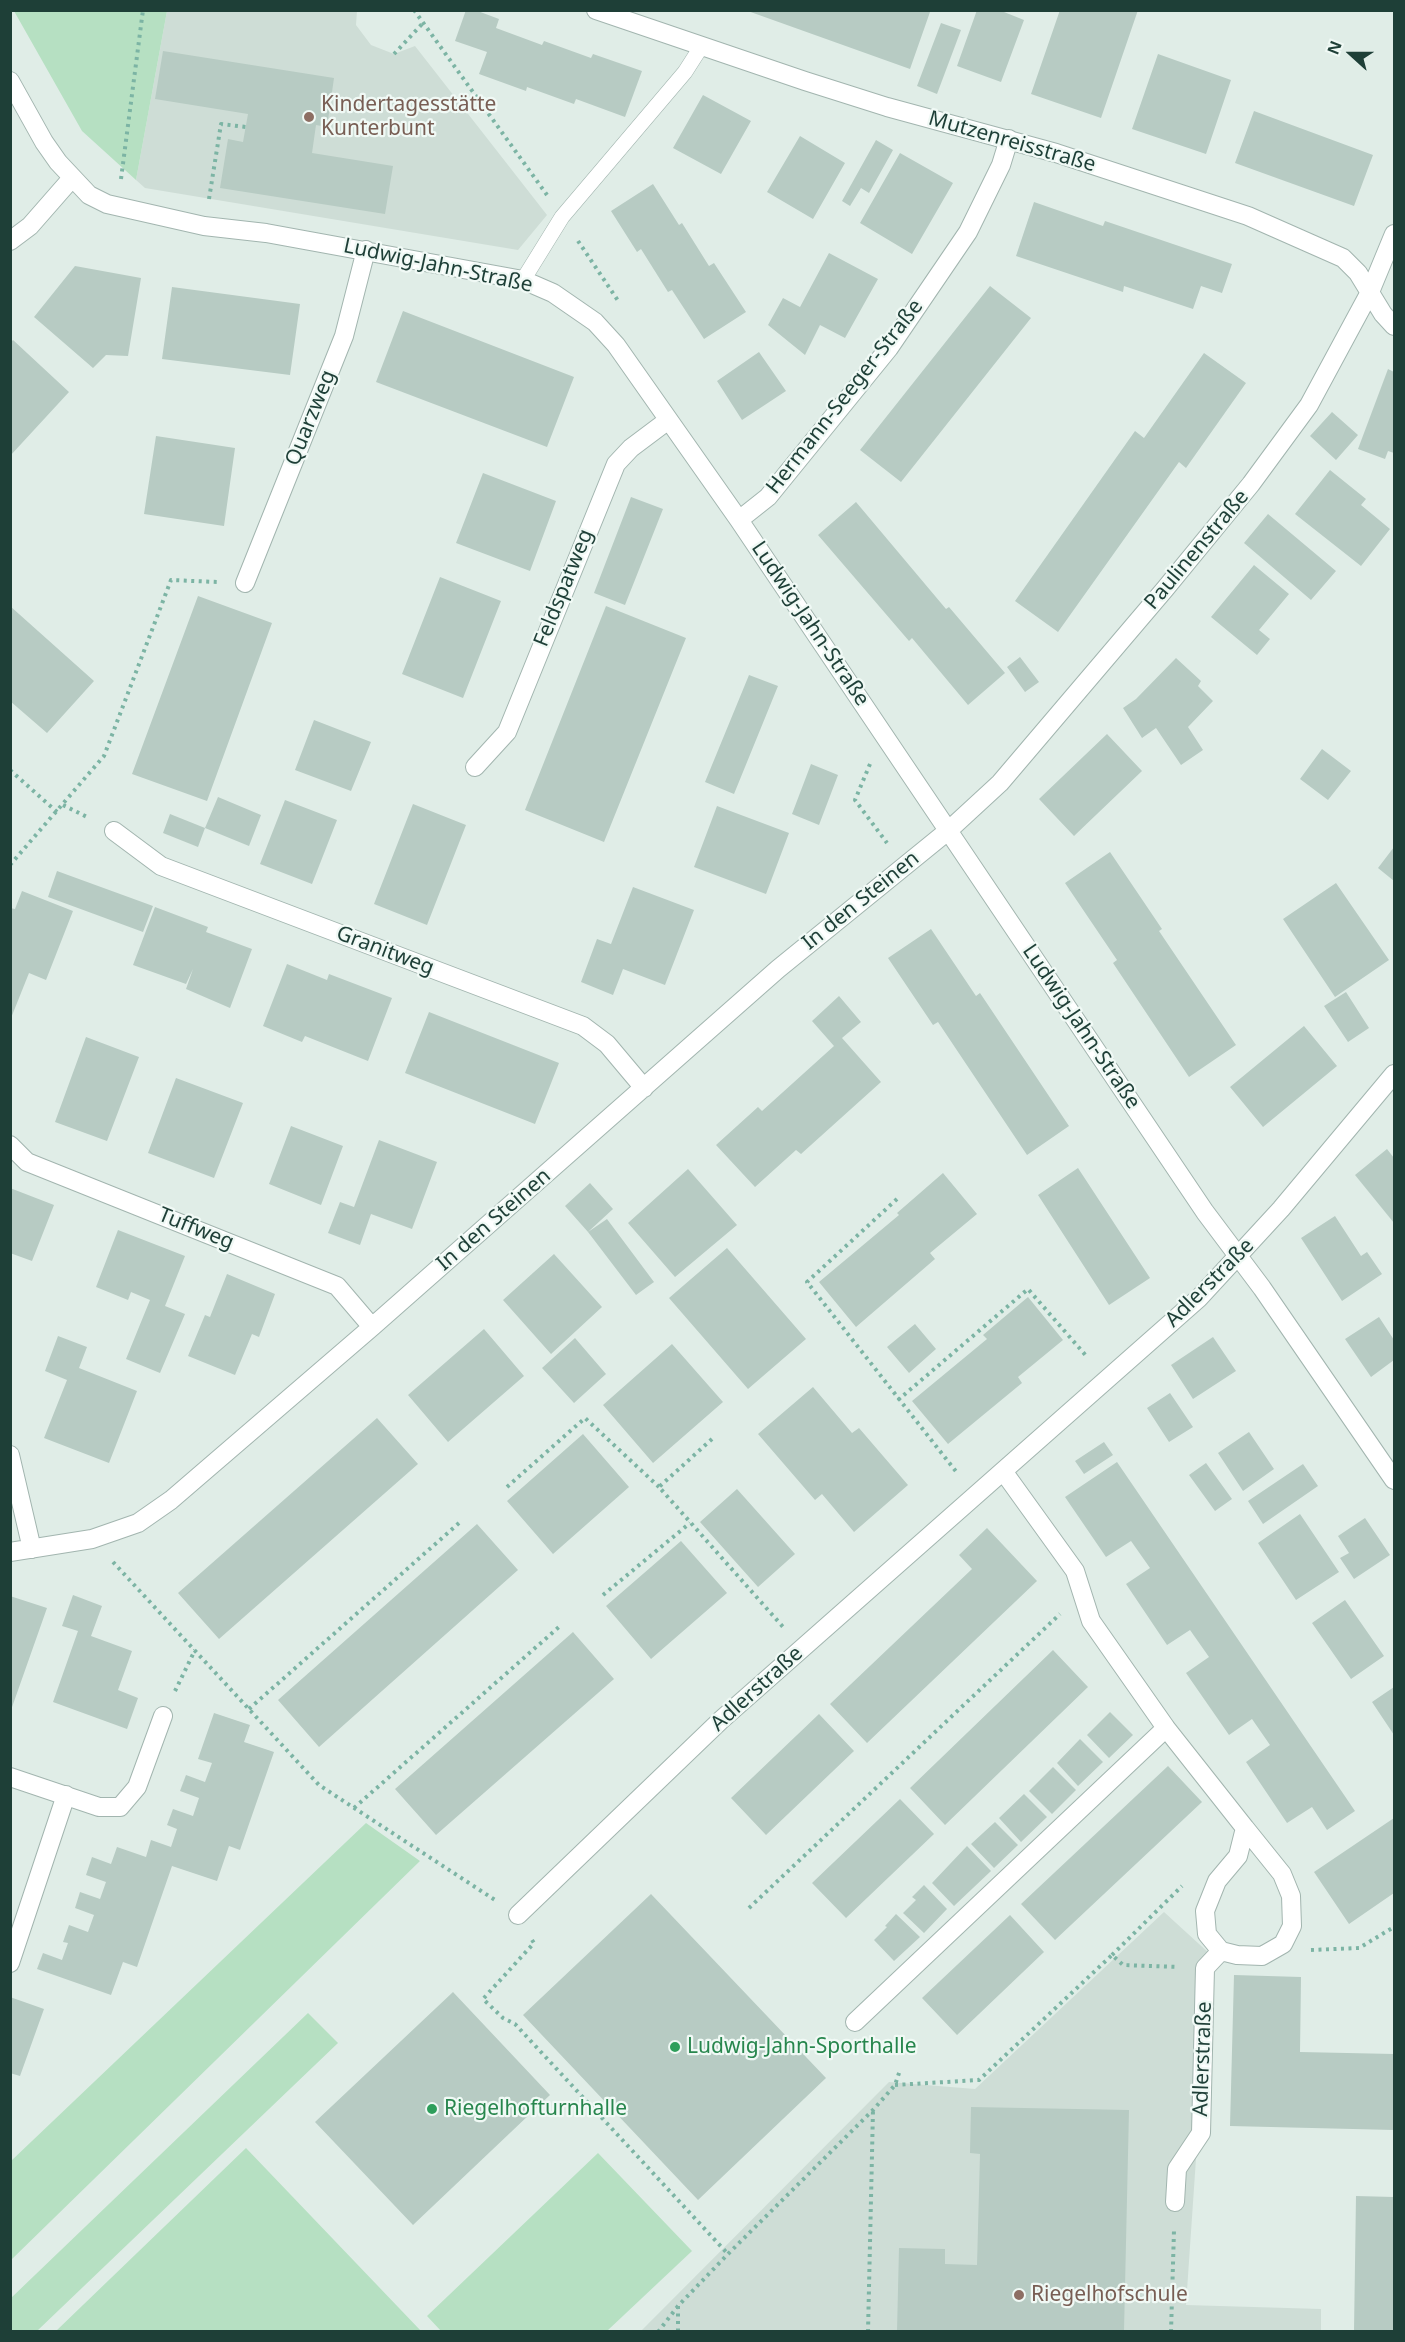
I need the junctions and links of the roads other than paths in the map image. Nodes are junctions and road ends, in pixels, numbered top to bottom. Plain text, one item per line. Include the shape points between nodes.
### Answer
1 (596, 10) edge
2 (701, 47) junction
3 (10, 81) edge
4 (1009, 139) junction
5 (72, 178) junction
6 (1395, 234) edge
7 (10, 241) edge
8 (366, 250) junction
9 (523, 280) junction
10 (1370, 292) junction
11 (1395, 326) edge
12 (667, 421) junction
13 (739, 520) junction
14 (245, 583) road end
15 (475, 767) dead end
16 (949, 830) junction
17 (114, 831) dead end
18 (1395, 1074) edge
19 (644, 1088) junction
20 (10, 1145) edge
21 (1239, 1256) junction
22 (372, 1328) junction
23 (10, 1455) edge
24 (1003, 1471) junction
25 (1395, 1480) edge
26 (32, 1549) junction
27 (10, 1552) edge
28 (163, 1716) road end
29 (1166, 1728) junction
30 (10, 1777) edge
31 (66, 1795) junction
32 (1245, 1828) junction
33 (518, 1916) road end
34 (1221, 1951) junction
35 (10, 1963) edge
36 (855, 2022) dead end
37 (1175, 2202) road end

1 - 2 street, Mutzenreisstraße
2 - 4 street, Mutzenreisstraße via 887,107
2 - 9 lane via 685,72 562,217
3 - 5 street, Ludwig-Jahn-Straße via 44,142
4 - 10 street, Mutzenreisstraße via 1259,221 1343,258
4 - 13 street, Hermann-Seeger-Straße via 1001,165 968,232 889,348 768,497
5 - 7 street via 30,226
5 - 8 street, Ludwig-Jahn-Straße via 89,195 118,207 204,226
6 - 10 street, Paulinenstraße
8 - 9 street, Ludwig-Jahn-Straße
8 - 14 street, Quarzweg via 344,336
9 - 12 street, Ludwig-Jahn-Straße via 554,293 595,322 616,345
10 - 11 street, Mutzenreisstraße
10 - 16 street, Paulinenstraße via 1309,405 1251,484 1008,774
12 - 13 street, Ludwig-Jahn-Straße
12 - 15 street, Feldspatweg via 616,464 507,732
13 - 16 street, Ludwig-Jahn-Straße
16 - 19 street, In den Steinen via 778,969
16 - 21 street, Ludwig-Jahn-Straße via 1205,1212
17 - 19 street, Granitweg via 161,866 583,1026 607,1044
18 - 21 street, Adlerstraße
19 - 22 street, In den Steinen
20 - 22 street, Tuffweg via 27,1162 337,1286
21 - 24 street, Adlerstraße via 1198,1298
21 - 25 street, Ludwig-Jahn-Straße
22 - 26 street, In den Steinen via 171,1500 138,1523 92,1539
23 - 26 street
24 - 29 street via 1075,1571 1091,1621
24 - 33 street, Adlerstraße via 721,1720
26 - 27 street, In den Steinen
28 - 31 street via 137,1787 120,1807 99,1807
29 - 32 street
29 - 36 street
30 - 31 street
31 - 35 street
32 - 34 street via 1238,1856 1216,1881 1205,1911 1207,1934
32 - 34 street via 1282,1874 1291,1896 1292,1926 1283,1944 1262,1956
34 - 37 street, Adlerstraße via 1205,1968 1201,2133 1177,2169

